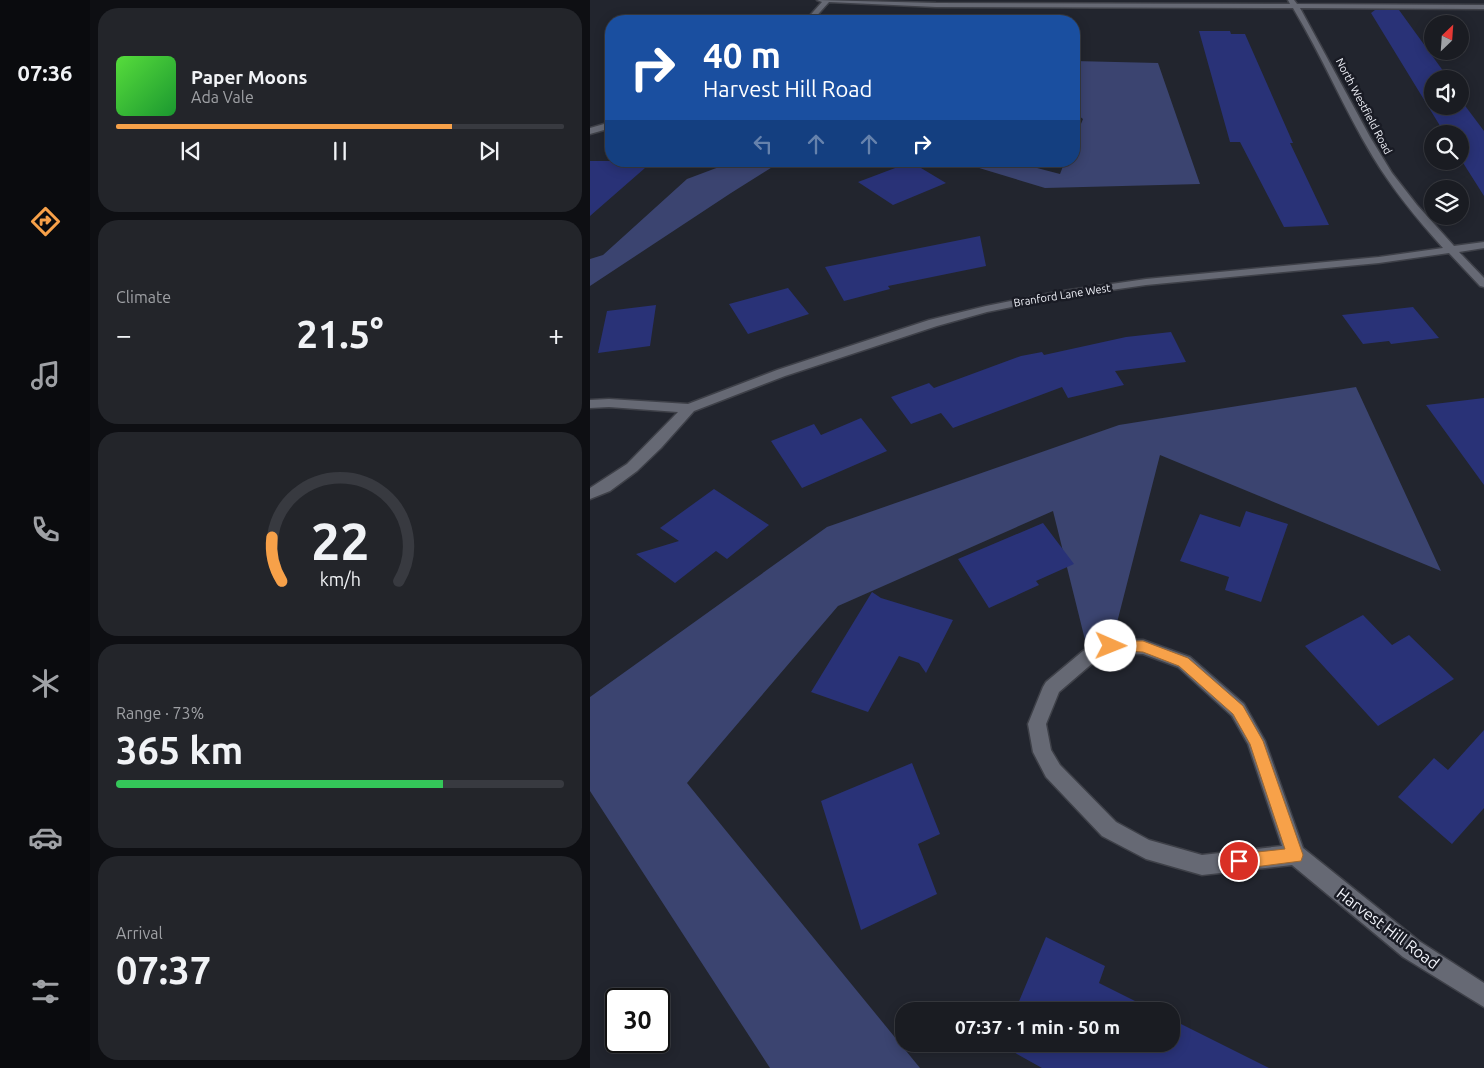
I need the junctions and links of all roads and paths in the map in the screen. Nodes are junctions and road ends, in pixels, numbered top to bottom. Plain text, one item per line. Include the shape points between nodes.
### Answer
1 (820, 0) edge
2 (827, 0) edge
3 (1041, 2) edge
4 (1293, 3) edge
5 (1484, 7) edge
6 (813, 15) edge
7 (605, 127) edge
8 (590, 131) edge
9 (1484, 245) edge
10 (1450, 248) junction
11 (1484, 284) edge
12 (590, 404) edge
13 (689, 408) junction
14 (590, 494) edge
15 (1295, 855) junction
16 (1484, 996) edge

1 - 2 street
2 - 3 street via 936,5
2 - 6 street
3 - 4 street
4 - 5 street
4 - 10 street, North Westfield Road via 1378,158
7 - 8 street
9 - 10 street, Branford Lane West
10 - 11 street, North Westfield Road
10 - 13 street, Branford Lane West via 1379,260 1146,282 995,307 933,323 781,373
12 - 13 street
13 - 14 street via 651,451
15 - 15 street via 1256,741 1238,710 1184,662 1143,647 1111,646 1089,656 1052,687 1037,724 1042,752 1053,771 1109,829 1146,849 1202,865
15 - 16 street, Harvest Hill Road via 1410,949

